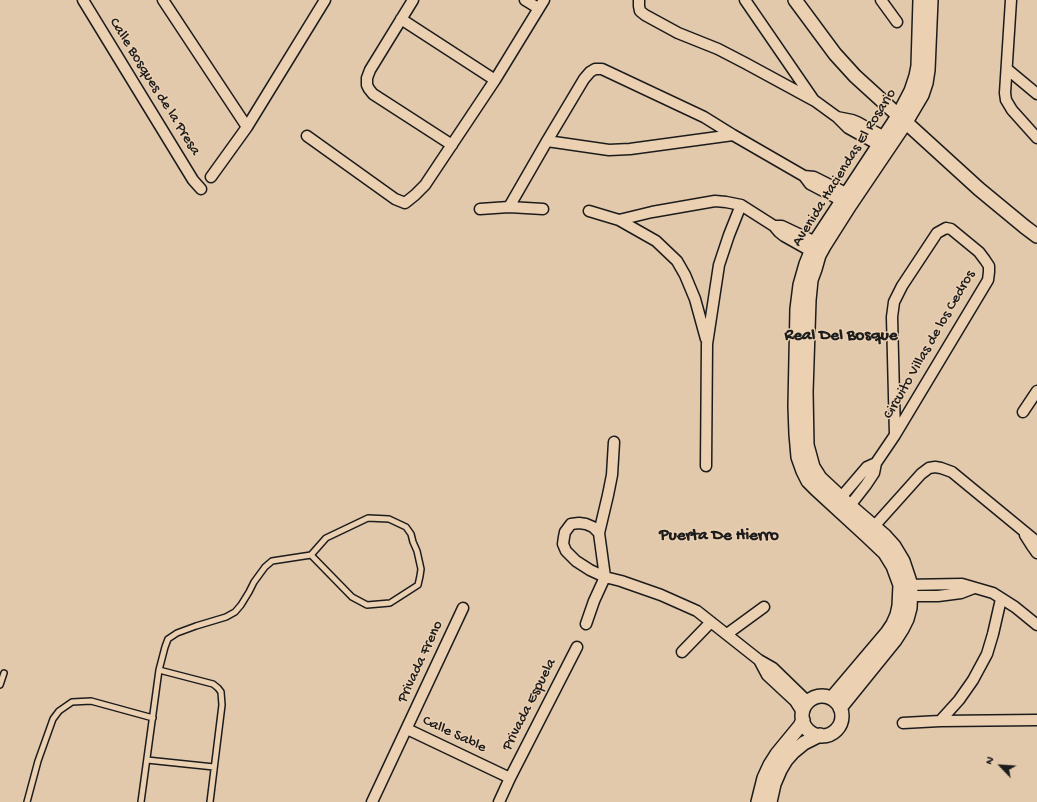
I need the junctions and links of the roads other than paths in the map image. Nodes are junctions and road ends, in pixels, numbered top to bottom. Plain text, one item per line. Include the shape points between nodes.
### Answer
1 (163, 0) edge
2 (325, 0) edge
3 (413, 0) edge
4 (525, 0) edge
5 (639, 0) edge
6 (745, 0) edge
7 (794, 0) edge
8 (881, 0) edge
9 (920, 0) edge
10 (931, 0) edge
11 (1011, 0) edge
12 (85, 1) edge
13 (541, 4) edge
14 (401, 19) junction
15 (897, 22) dead end
16 (923, 63) junction
17 (1007, 69) junction
18 (494, 80) junction
19 (1037, 94) edge
20 (815, 101) junction
21 (902, 119) junction
22 (247, 127) junction
23 (733, 135) junction
24 (307, 136) dead end
25 (1037, 138) edge
26 (547, 141) junction
27 (886, 143) junction
28 (452, 144) junction
29 (211, 177) dead end
30 (201, 189) dead end
31 (848, 199) junction
32 (741, 205) junction
33 (509, 207) junction
34 (480, 209) dead end
35 (543, 209) dead end
36 (589, 211) dead end
37 (619, 220) junction
38 (1037, 236) edge
39 (817, 248) junction
40 (707, 344) junction
41 (1037, 391) edge
42 (1023, 412) dead end
43 (895, 435) junction
44 (614, 442) dead end
45 (706, 466) dead end
46 (842, 506) junction
47 (870, 530) junction
48 (1024, 532) junction
49 (599, 533) junction
50 (1037, 542) edge
51 (1037, 553) edge
52 (311, 555) junction
53 (605, 577) junction
54 (906, 590) junction
55 (1001, 599) junction
56 (764, 607) dead end
57 (463, 608) dead end
58 (711, 622) junction
59 (586, 624) dead end
60 (1037, 625) edge
61 (727, 634) junction
62 (577, 647) dead end
63 (682, 652) dead end
64 (160, 670) junction
65 (4, 673) dead end
66 (0, 685) edge
67 (836, 703) junction
68 (804, 711) junction
69 (154, 718) junction
70 (1037, 720) edge
71 (940, 721) junction
72 (903, 723) dead end
73 (407, 729) junction
74 (820, 735) junction
75 (147, 760) junction
76 (214, 767) junction
77 (510, 778) junction
78 (27, 802) edge
79 (141, 802) edge
80 (210, 802) edge
81 (372, 802) edge
82 (498, 802) edge
83 (758, 802) edge
84 (770, 802) edge

1 - 22 street
2 - 22 street
3 - 14 street
4 - 13 street
5 - 20 street via 640,11 645,15 678,33 718,49
6 - 20 street
7 - 21 street via 843,64
8 - 15 street
9 - 16 street, Avenida Haciendas El Rosario
10 - 16 street, Avenida Haciendas El Rosario
11 - 17 street
12 - 30 street, Calle Bosques de la Presa via 193,180
13 - 18 street
14 - 18 street
14 - 28 street via 370,70 367,78 369,89
16 - 21 street, Avenida Haciendas El Rosario via 926,83 922,95
17 - 19 street
17 - 25 street via 1005,93 1008,105
18 - 28 street
20 - 27 street via 837,116 848,128
21 - 27 street, Avenida Haciendas El Rosario
21 - 38 street via 979,189
22 - 29 street
23 - 26 street via 609,150
23 - 26 street via 699,115 602,69 590,72 584,79
23 - 31 street via 804,176 818,178
24 - 28 street via 395,199 405,203 425,185
26 - 33 street
27 - 31 street, Avenida Haciendas El Rosario
31 - 39 street, Avenida Haciendas El Rosario
32 - 37 street via 715,201
32 - 39 street via 774,226 782,226
32 - 40 street via 719,265
33 - 34 street
33 - 35 street
36 - 37 street
37 - 40 street via 656,241 677,262 695,299
39 - 46 street, Avenida Haciendas El Rosario via 802,275 797,309 795,406 798,457 808,481
40 - 45 street
41 - 42 street
43 - 43 street, Circuito Villas de los Cedros via 988,280 989,266 985,260 951,229 946,228 937,233 894,302 892,317
43 - 46 street, Circuito Villas de los Cedros via 876,463 874,473
44 - 49 street via 612,475
46 - 47 street, Avenida Haciendas El Rosario
47 - 48 street via 921,474 936,466 952,472
47 - 54 street, Avenida Haciendas El Rosario
48 - 50 street
48 - 51 street
49 - 53 street
49 - 53 street via 586,524 571,524 565,532 563,544 576,561
52 - 52 lane via 326,538 353,524 368,518 389,519 406,527 411,534 420,561 418,586 390,603 367,604 352,597
52 - 64 lane via 272,561 254,582 235,612 168,639
53 - 58 street via 661,595 697,611
53 - 59 street
54 - 55 street via 938,596 961,593 974,588 993,593
54 - 67 street, Avenida Haciendas El Rosario via 894,624
55 - 60 street
55 - 71 street via 987,654 959,700
56 - 61 street
57 - 73 street, Privada Freno
58 - 61 street
58 - 63 street
61 - 68 street via 773,668
62 - 77 street, Privada Espuela
64 - 69 lane
64 - 76 lane via 214,684 221,692 222,705
65 - 66 lane
67 - 68 street via 826,696 819,696 813,698
67 - 74 street via 842,714 838,727 833,732
68 - 74 street via 805,726 814,734
68 - 83 street via 800,726 770,765
69 - 75 lane
69 - 78 lane via 91,700 72,702 58,711 38,761
70 - 71 street
71 - 72 street
73 - 77 street, Calle Sable
73 - 81 street, Privada Freno
74 - 84 street via 804,743 786,760 774,784
75 - 76 lane
75 - 79 lane
76 - 80 lane
77 - 82 street, Privada Espuela

